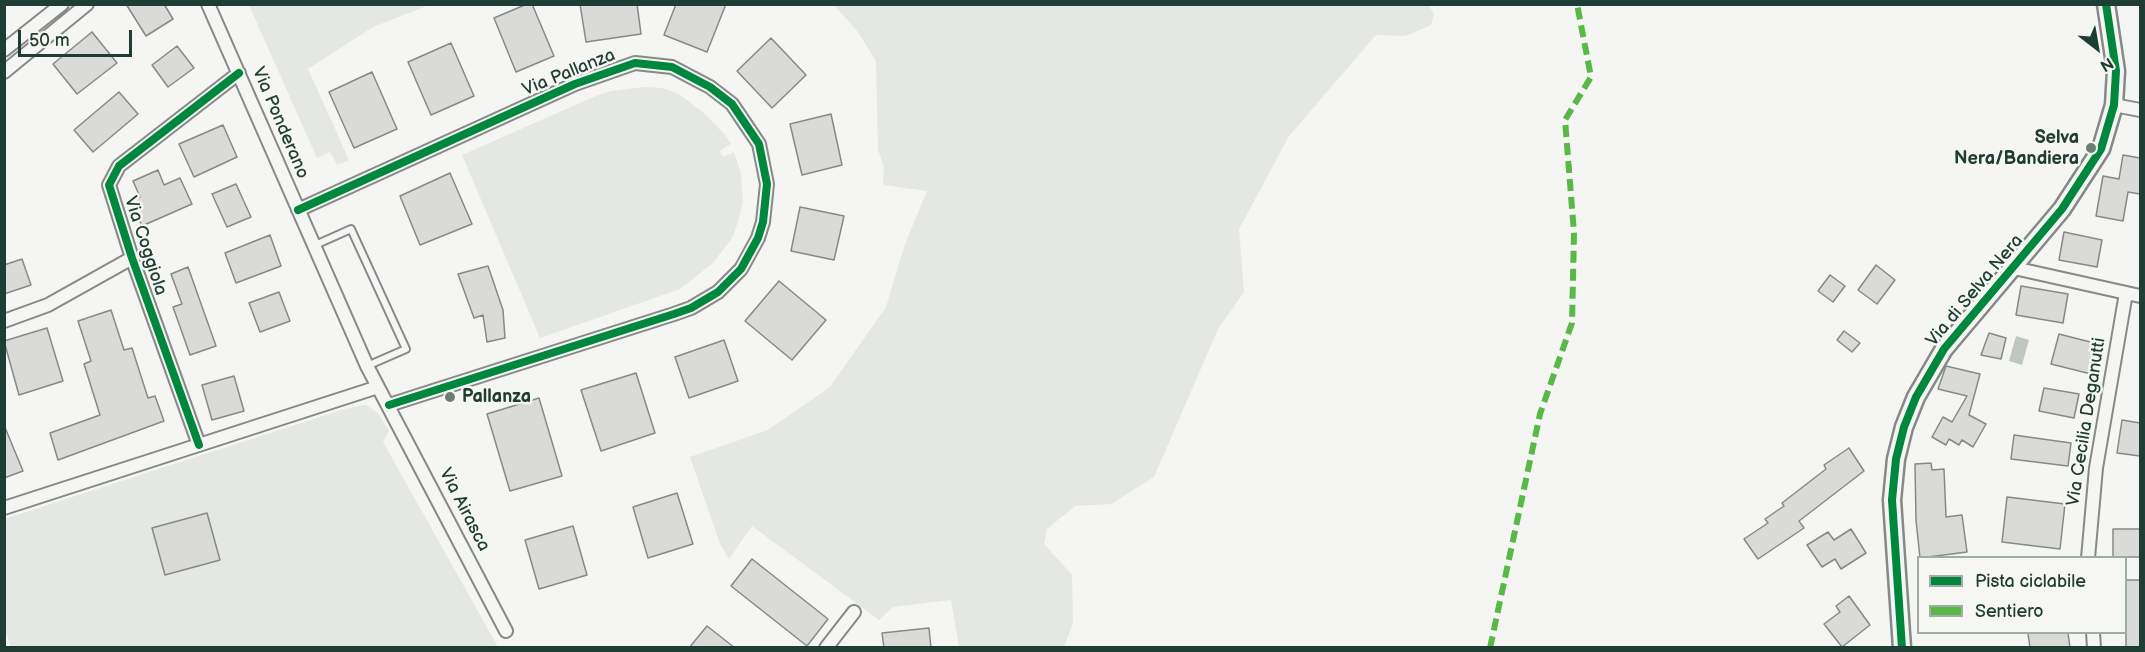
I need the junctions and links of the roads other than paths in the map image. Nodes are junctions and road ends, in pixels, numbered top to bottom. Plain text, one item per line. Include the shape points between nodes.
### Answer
1 (62, 4) edge
2 (87, 4) edge
3 (208, 4) edge
4 (2106, 4) edge
5 (4, 50) edge
6 (4, 72) edge
7 (239, 73) junction
8 (2114, 105) junction
9 (2140, 110) edge
10 (298, 210) junction
11 (313, 246) junction
12 (132, 258) junction
13 (2014, 268) junction
14 (2126, 293) junction
15 (2140, 296) edge
16 (4, 321) edge
17 (367, 366) junction
18 (378, 387) junction
19 (389, 405) junction
20 (198, 445) junction
21 (4, 508) edge
22 (2088, 556) edge
23 (854, 612) dead end
24 (506, 631) dead end
25 (828, 647) edge
26 (1902, 648) edge

1 - 5 street
2 - 6 street
3 - 7 street, Via Ponderano
4 - 8 street, Via di Selva Nera via 2116,62
7 - 10 street, Via Ponderano
7 - 12 street, Via Coggiola via 114,171 110,185
8 - 9 street
8 - 13 street, Via di Selva Nera via 2106,138 2092,164
10 - 11 street, Via Ponderano
10 - 19 street, Via Pallanza via 575,84 635,63 672,67 710,87 732,104 759,144 767,184 763,222 741,269 718,292 674,314
11 - 17 street, Via Ponderano
11 - 17 lane via 351,230 406,349
12 - 16 street via 48,305
12 - 20 street, Via Coggiola
13 - 14 street
13 - 26 street, Via di Selva Nera via 1937,360 1916,397 1900,438 1892,500
14 - 15 street
14 - 22 street, Via Cecilia Deganutti via 2096,468
17 - 18 street, Via Ponderano
18 - 19 street, Via Ponderano
18 - 20 street
19 - 24 street, Via Airasca
20 - 21 street
23 - 25 street

